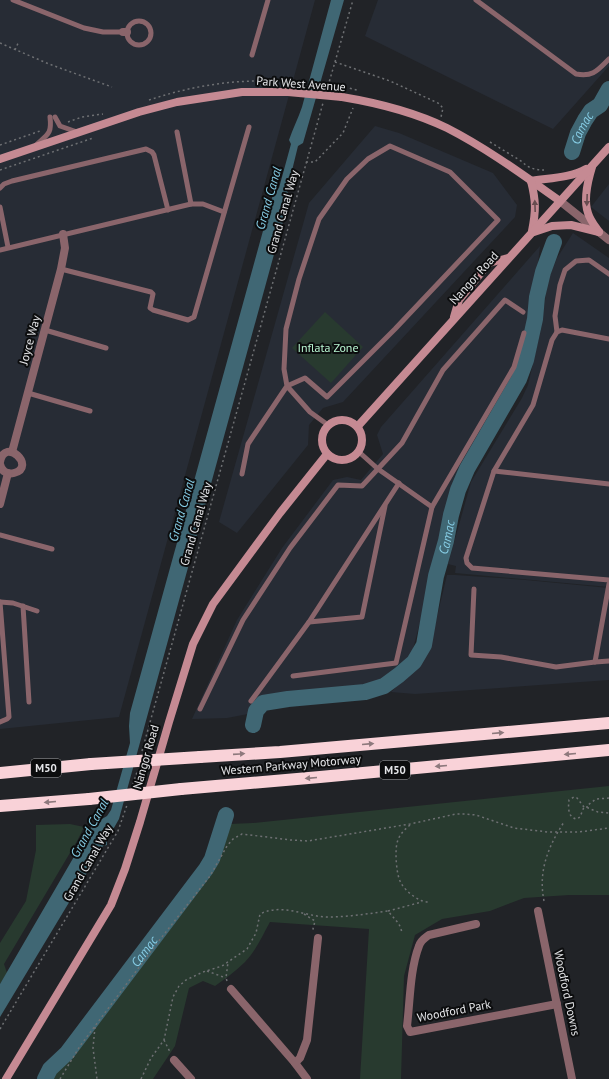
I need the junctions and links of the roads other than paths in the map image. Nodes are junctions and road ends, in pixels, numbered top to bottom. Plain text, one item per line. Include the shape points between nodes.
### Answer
1 (13, 0) edge
2 (268, 0) edge
3 (476, 0) edge
4 (125, 32) junction
5 (252, 55) dead end
6 (609, 59) edge
7 (248, 127) dead end
8 (177, 132) dead end
9 (78, 133) junction
10 (609, 147) edge
11 (32, 148) junction
12 (0, 159) edge
13 (592, 166) junction
14 (531, 181) junction
15 (0, 188) edge
16 (560, 201) junction
17 (191, 204) junction
18 (0, 206) edge
19 (168, 210) junction
20 (224, 212) junction
21 (532, 232) junction
22 (599, 232) junction
23 (63, 234) junction
24 (609, 240) edge
25 (8, 247) junction
26 (0, 250) edge
27 (61, 270) junction
28 (609, 274) edge
29 (523, 312) dead end
30 (45, 330) junction
31 (557, 332) junction
32 (524, 333) dead end
33 (609, 339) edge
34 (106, 348) dead end
35 (287, 386) junction
36 (28, 394) junction
37 (90, 411) dead end
38 (328, 425) junction
39 (358, 426) junction
40 (359, 452) junction
41 (6, 453) edge
42 (327, 454) junction
43 (0, 464) edge
44 (378, 469) junction
45 (494, 472) junction
46 (8, 473) junction
47 (242, 474) dead end
48 (399, 483) junction
49 (609, 484) edge
50 (386, 503) junction
51 (0, 504) edge
52 (432, 507) junction
53 (0, 535) edge
54 (52, 549) dead end
55 (609, 580) edge
56 (609, 584) edge
57 (474, 588) dead end
58 (0, 602) edge
59 (23, 606) junction
60 (37, 611) dead end
61 (309, 622) junction
62 (609, 661) edge
63 (595, 662) junction
64 (293, 676) dead end
65 (251, 701) dead end
66 (29, 702) dead end
67 (200, 709) dead end
68 (0, 722) edge
69 (609, 723) edge
70 (609, 750) edge
71 (0, 773) edge
72 (0, 806) edge
73 (538, 911) dead end
74 (476, 924) dead end
75 (319, 934) road end
76 (229, 986) road end
77 (557, 1004) junction
78 (173, 1058) road end
79 (295, 1063) junction
80 (6, 1079) edge
81 (191, 1079) edge
82 (307, 1079) edge
83 (572, 1079) edge

1 - 4 lane via 84,28 99,32
2 - 5 lane
3 - 6 lane via 576,74 586,76 598,70
4 - 4 lane via 130,25 138,21 145,23 151,33 148,40 139,44 132,42
7 - 20 lane
8 - 17 lane
9 - 11 main road, Park West Avenue
9 - 11 lane via 60,126 53,117 47,134
9 - 14 main road, Park West Avenue, bridge via 177,102 242,92 288,92 342,97 405,111 446,128 498,158
10 - 13 main road, Nangor Road
11 - 12 main road, Park West Avenue
13 - 14 main road via 580,172
13 - 16 main road, Nangor Road
13 -> 22 main road via 586,204 588,214
14 - 16 main road, Park West Avenue
21 -> 14 main road via 536,212
15 - 19 lane via 4,184 146,149 154,155
16 - 21 main road, Nangor Road
16 - 22 street
17 - 19 lane
17 - 20 lane via 203,204
18 - 25 lane
19 - 23 lane
20 - 27 lane via 196,312 194,317 188,320 150,308 153,294 151,292
21 - 22 main road via 552,226 571,225
21 - 39 main road, Nangor Road via 508,258 489,263 460,300 454,319
22 - 24 street
23 - 25 lane
23 - 27 street, Joyce Way via 65,248
25 - 26 lane
27 - 30 street, Joyce Way
28 - 31 lane via 589,260 576,261 565,270 555,316
29 - 44 lane via 505,300 443,370 402,443
30 - 34 lane
30 - 36 street, Joyce Way
31 - 33 lane via 562,330
31 - 45 lane via 552,340 533,405
32 - 52 lane via 514,367
35 - 35 lane via 284,369 286,329 299,279 319,219 347,179 368,159 390,146 450,172 498,220 327,397 305,378
35 - 38 lane via 310,412
35 - 47 lane via 248,444
36 - 37 lane
36 - 41 street, Joyce Way
38 - 39 main road via 333,421 346,419
38 - 42 main road via 324,430 322,443
39 - 40 main road via 363,439
40 - 42 main road via 347,460 333,458
40 - 44 lane
41 - 43 street via 2,456
41 - 46 street via 18,455 22,461 22,465 15,473
42 - 80 main road, Nangor Road via 213,604 193,644 140,822 111,905
43 - 46 street
44 - 48 lane
44 - 67 lane via 362,486 338,485 290,548 244,620
45 - 49 lane
45 - 55 lane via 468,548 466,558 472,568
46 - 51 street
48 - 50 lane
48 - 52 lane
50 - 61 lane
50 - 61 lane via 362,617
52 - 64 lane via 396,663
53 - 54 lane
56 - 63 lane
57 - 63 lane via 471,655 502,657 556,667
58 - 59 lane
58 - 68 lane via 9,717
59 - 60 lane
59 - 66 lane
61 - 65 lane
62 - 63 lane
71 -> 69 highway, Western Parkway Motorway / M50, bridge
70 -> 72 highway, Western Parkway Motorway / M50, bridge
73 - 77 street, Woodford Downs
74 - 77 street, Woodford Park via 429,935 419,945 412,975 408,1026 410,1032
75 - 79 street via 307,1040 300,1058
76 - 79 street
77 - 83 street, Woodford Downs
78 - 81 street
79 - 82 street

